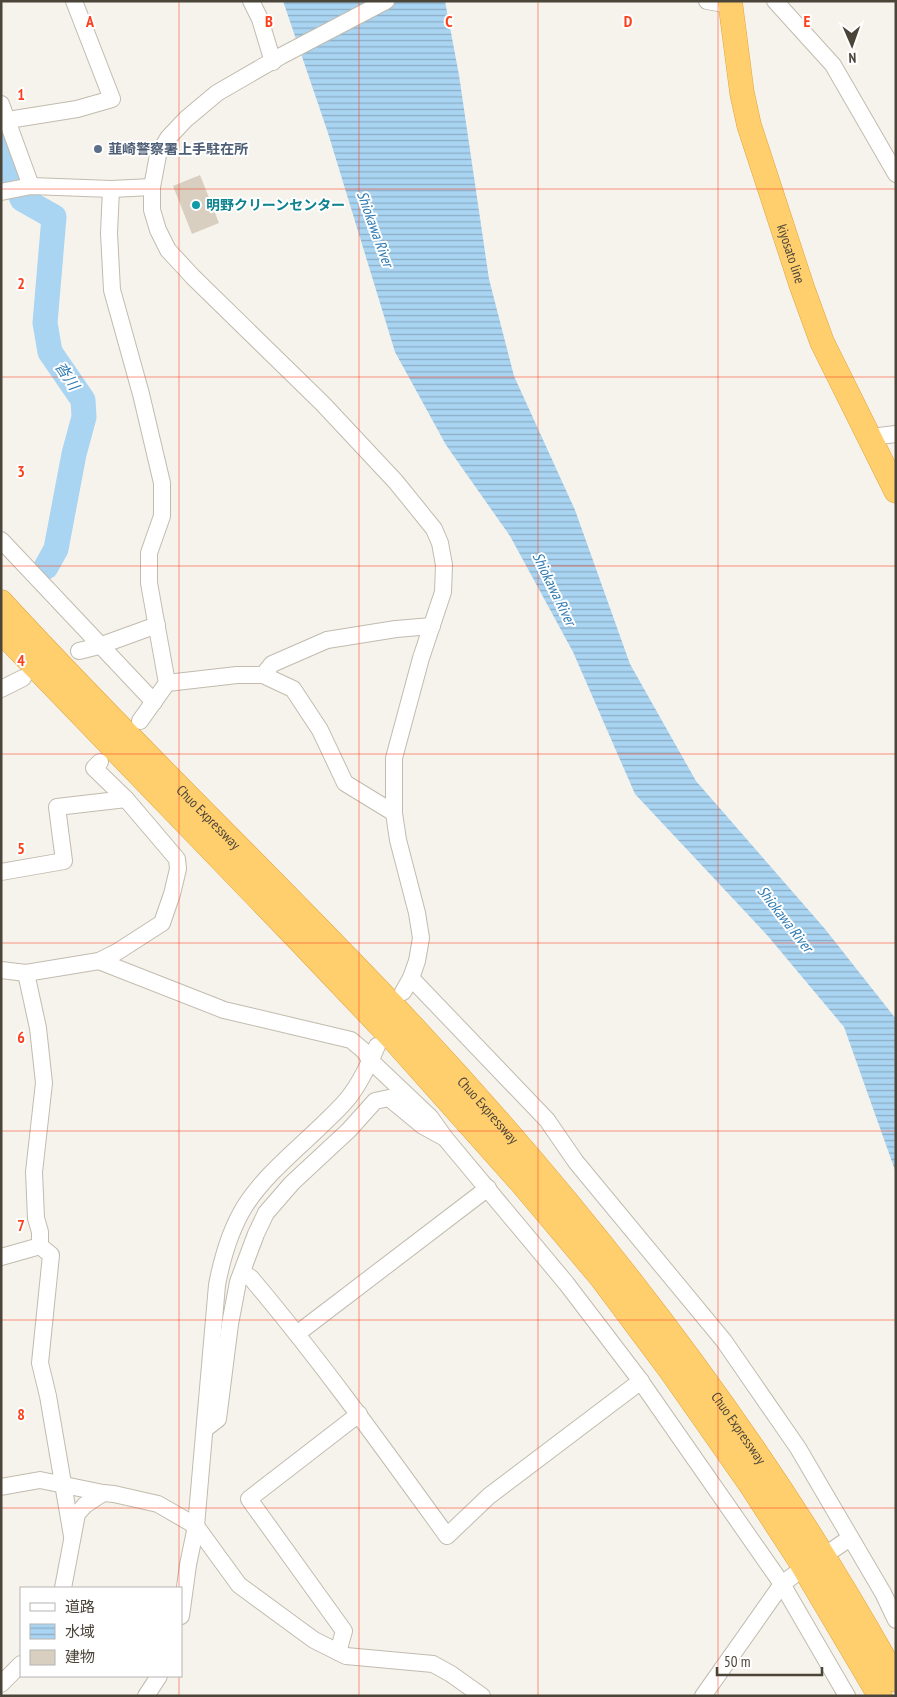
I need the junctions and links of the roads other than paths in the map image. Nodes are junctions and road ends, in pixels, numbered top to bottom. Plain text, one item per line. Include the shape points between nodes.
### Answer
1 (74, 1) edge
2 (251, 1) edge
3 (386, 1) edge
4 (776, 1) edge
5 (722, 3) edge
6 (277, 59) junction
7 (1, 104) edge
8 (8, 120) junction
9 (896, 174) edge
10 (28, 187) junction
11 (152, 188) junction
12 (111, 189) junction
13 (4, 191) edge
14 (896, 434) edge
15 (870, 437) junction
16 (896, 491) edge
17 (1, 540) edge
18 (1, 602) edge
19 (157, 625) junction
20 (432, 626) junction
21 (1, 631) edge
22 (99, 646) junction
23 (79, 651) dead end
24 (263, 675) junction
25 (23, 678) dead end
26 (168, 683) junction
27 (1, 689) edge
28 (154, 702) junction
29 (140, 721) dead end
30 (100, 762) dead end
31 (126, 799) junction
32 (394, 813) junction
33 (1, 872) edge
34 (99, 961) junction
35 (1, 970) edge
36 (26, 973) junction
37 (374, 1053) junction
38 (445, 1138) junction
39 (488, 1188) junction
40 (40, 1246) junction
41 (1, 1258) edge
42 (242, 1272) junction
43 (298, 1333) junction
44 (640, 1381) junction
45 (359, 1414) junction
46 (205, 1429) junction
47 (64, 1485) junction
48 (1, 1487) edge
49 (103, 1493) junction
50 (196, 1526) junction
51 (72, 1536) junction
52 (850, 1538) junction
53 (834, 1549) dead end
54 (788, 1580) junction
55 (63, 1587) edge
56 (182, 1609) edge
57 (896, 1620) edge
58 (338, 1652) junction
59 (20, 1665) edge
60 (158, 1677) edge
61 (896, 1680) edge
62 (1, 1684) edge
63 (146, 1696) edge
64 (482, 1696) edge
65 (703, 1696) edge
66 (847, 1696) edge
67 (880, 1696) edge

1 - 8 street via 112,99 77,109
2 - 6 street
3 - 6 street
4 - 9 street via 833,65
5 - 15 highway, kiyosato line via 752,134 802,287 822,342
6 - 11 street via 217,94 186,119 168,138 158,155
7 - 8 street
8 - 10 street
10 - 12 street
10 - 13 street
11 - 12 street
11 - 20 street via 152,210 168,250 322,404 396,482 434,529 443,558 443,592
12 - 19 street via 112,290 162,483 162,516 148,553 149,584
14 - 15 street
15 - 16 highway, kiyosato line
17 - 22 street
18 - 61 highway, Chuo Expressway via 410,1025 541,1172 692,1362 768,1471
19 - 22 street
19 - 26 street
20 - 24 street via 396,628 327,640 272,664
20 - 32 street via 394,758
21 - 67 highway, Chuo Expressway via 397,1043 601,1277 749,1482
22 - 23 street
22 - 28 street
24 - 26 street
24 - 32 street via 294,689 320,730 345,783
25 - 27 street
26 - 28 street
28 - 29 street
30 - 31 street via 94,768
31 - 33 street via 57,807 64,861
31 - 34 street via 178,859 178,869 162,923
32 - 52 street via 420,938 407,985 547,1120 576,1162 724,1341 798,1448
34 - 36 street
34 - 37 street via 224,1010 351,1040 364,1051
35 - 36 street
36 - 40 street via 38,1028 44,1083 34,1172
37 - 38 street
37 - 46 street via 352,1094 258,1189 237,1222 216,1285
38 - 39 street
38 - 42 street via 422,1126 389,1098 375,1101 266,1213
39 - 43 street
39 - 44 street
40 - 41 street
40 - 47 street via 51,1254 40,1363
42 - 43 street via 252,1278
42 - 46 street via 230,1324 218,1419
43 - 45 street
44 - 45 street via 488,1496 447,1536
44 - 54 street
45 - 58 street via 249,1499 344,1631
46 - 50 street
47 - 48 street via 40,1480
47 - 49 street
47 - 51 street
49 - 50 street via 158,1504
49 - 51 street via 84,1505 77,1514
50 - 56 street
50 - 58 street via 239,1585 314,1640
51 - 55 street
52 - 53 street
52 - 57 street
54 - 65 street
54 - 66 street
58 - 64 street via 346,1656 432,1664
59 - 62 street
60 - 63 street

